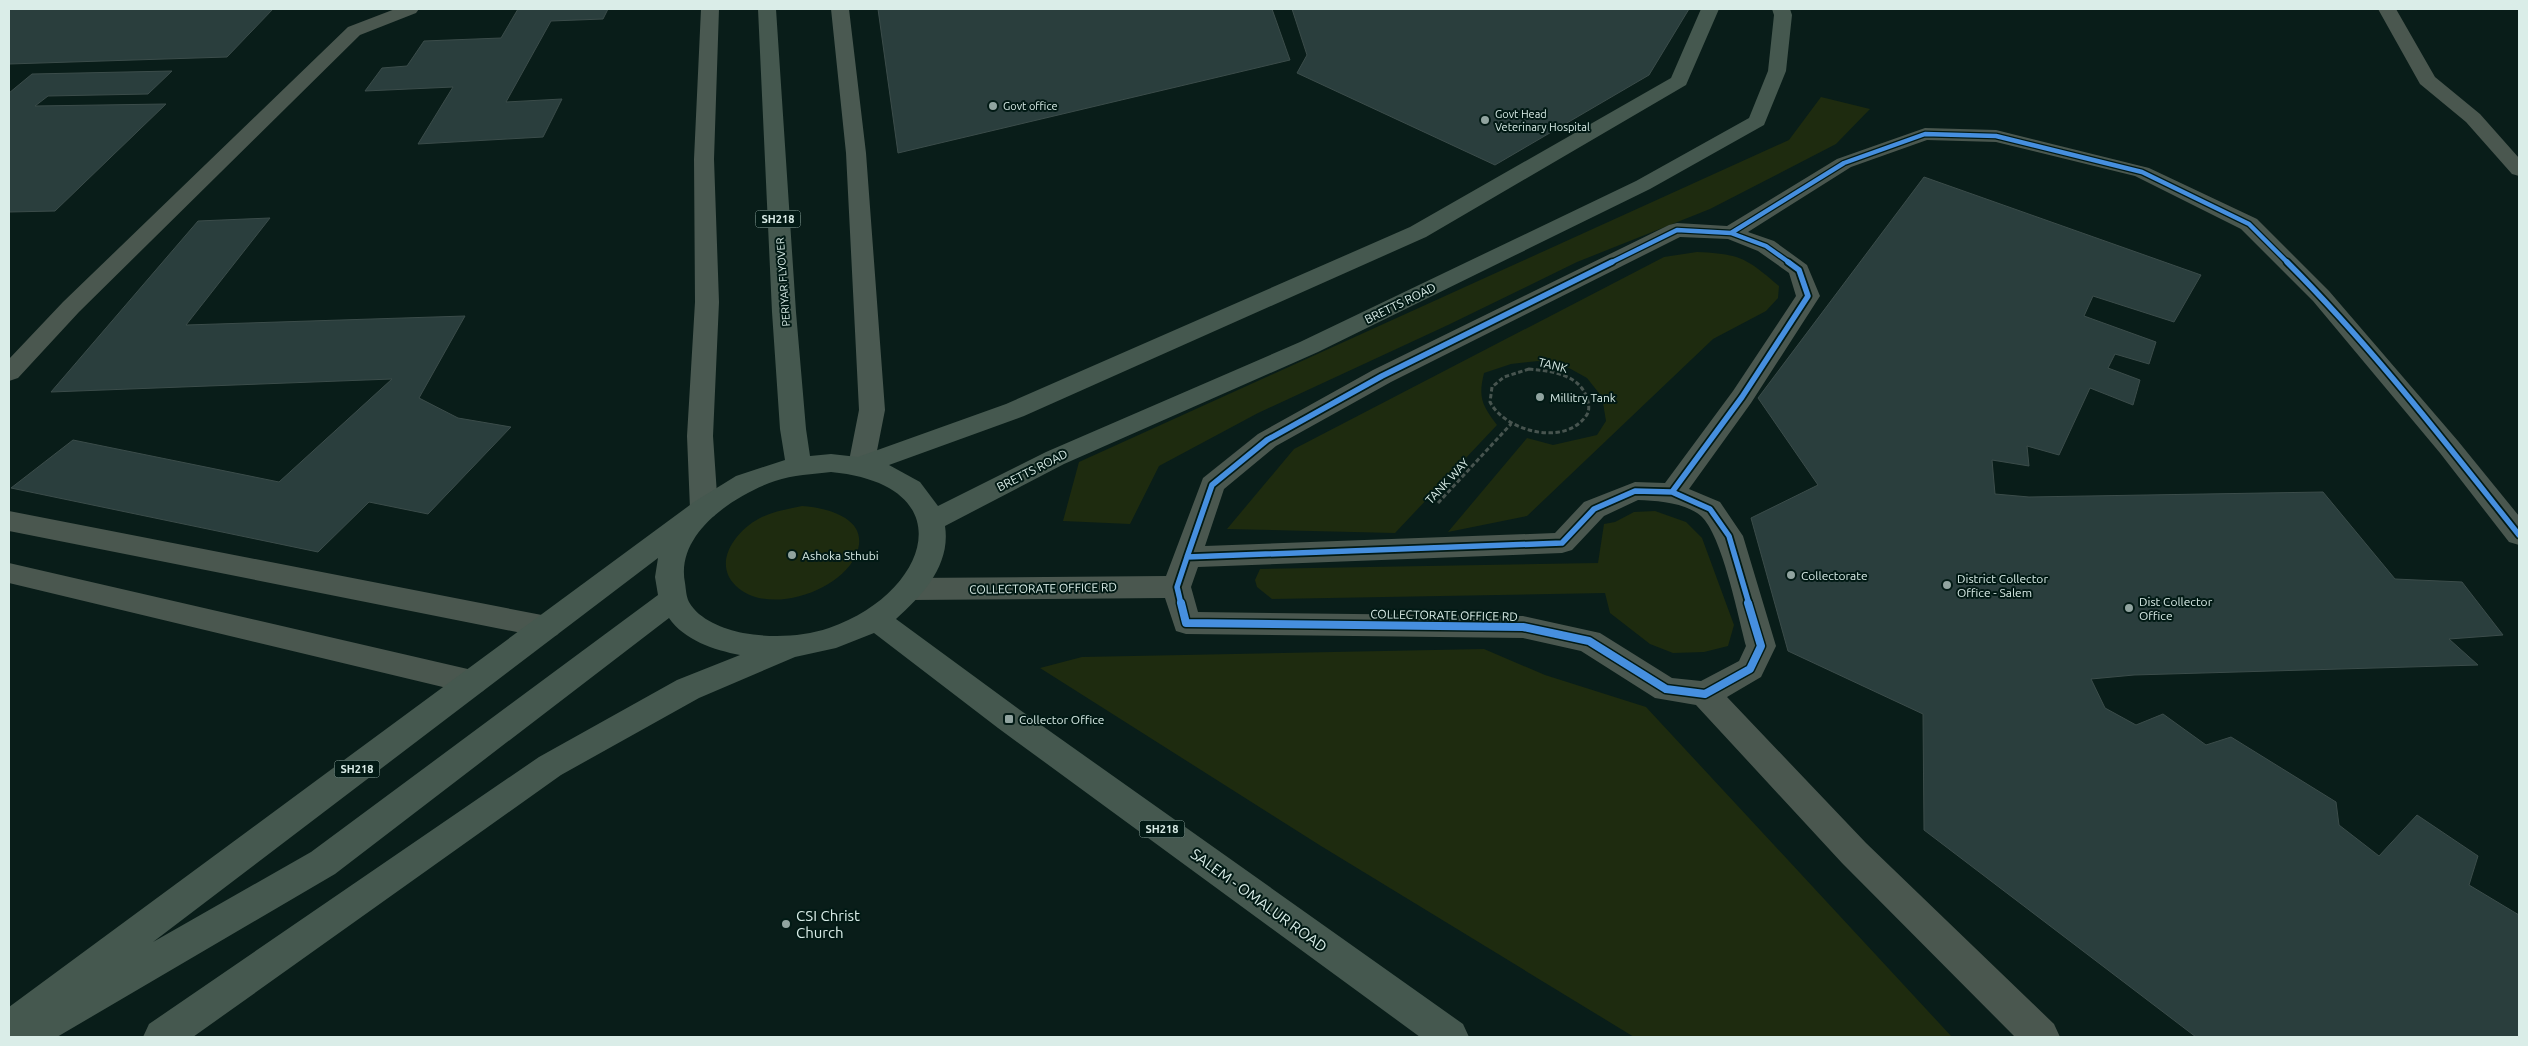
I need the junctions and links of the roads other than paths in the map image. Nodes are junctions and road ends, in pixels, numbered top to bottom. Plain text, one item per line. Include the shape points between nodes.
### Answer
1 (410, 9) edge
2 (710, 9) edge
3 (767, 9) edge
4 (840, 9) edge
5 (1710, 9) edge
6 (1781, 9) edge
7 (2387, 9) edge
8 (2519, 170) edge
9 (1731, 233) junction
10 (9, 373) edge
11 (799, 466) junction
12 (861, 466) junction
13 (1672, 492) junction
14 (704, 509) junction
15 (9, 521) edge
16 (932, 521) junction
17 (2519, 535) edge
18 (1186, 558) junction
19 (9, 574) edge
20 (1177, 587) junction
21 (910, 589) junction
22 (673, 599) junction
23 (876, 618) junction
24 (547, 627) junction
25 (790, 647) junction
26 (472, 682) junction
27 (1705, 694) junction
28 (9, 1029) edge
29 (23, 1037) edge
30 (162, 1037) edge
31 (1450, 1037) edge
32 (2041, 1037) edge

1 - 10 street via 354,31 71,307
2 - 14 street via 704,159 707,302 700,436
3 - 11 main road, PERIYAR FLYOVER / SH218 via 777,203
4 - 12 street via 856,153 872,410
5 - 12 main road via 1679,81 1418,232 1015,410
6 - 16 main road, BRETTS ROAD via 1777,71 1757,121 1635,189 1309,347 1055,458
7 - 8 street via 2427,80 2473,118
9 - 13 street via 1766,246 1799,270 1808,296 1742,397
9 - 17 street via 1844,163 1925,134 1996,136 2142,172 2249,224 2321,296 2449,446
9 - 18 street via 1677,230 1382,376 1267,440 1212,485
11 - 12 main road, SH218 via 831,463
11 - 14 main road, SH218 via 765,474 733,489
12 - 16 main road, SH218 via 886,473 908,486 923,502
13 - 18 street via 1635,491 1594,509 1562,543
13 - 27 street via 1710,509 1730,536 1761,646 1750,669
14 - 22 main road, SH218 via 680,537 669,569
14 - 24 main road, SH218
15 - 24 street
16 - 21 main road, SH218 via 933,544 926,566
18 - 20 street
19 - 26 street
20 - 21 street, COLLECTORATE OFFICE RD
20 - 27 street, COLLECTORATE OFFICE RD via 1186,623 1523,627 1589,641 1666,688
21 - 23 main road, SH218
22 - 25 main road, SH218 via 688,622 715,638 751,647
22 - 29 main road via 324,863
23 - 25 main road, SH218 via 835,637
23 - 31 main road, SALEM - OMALUR ROAD / SH218 via 1009,719
24 - 26 main road, SH218
25 - 30 main road via 688,688 550,766
26 - 28 main road, SH218
27 - 32 street via 1854,853

